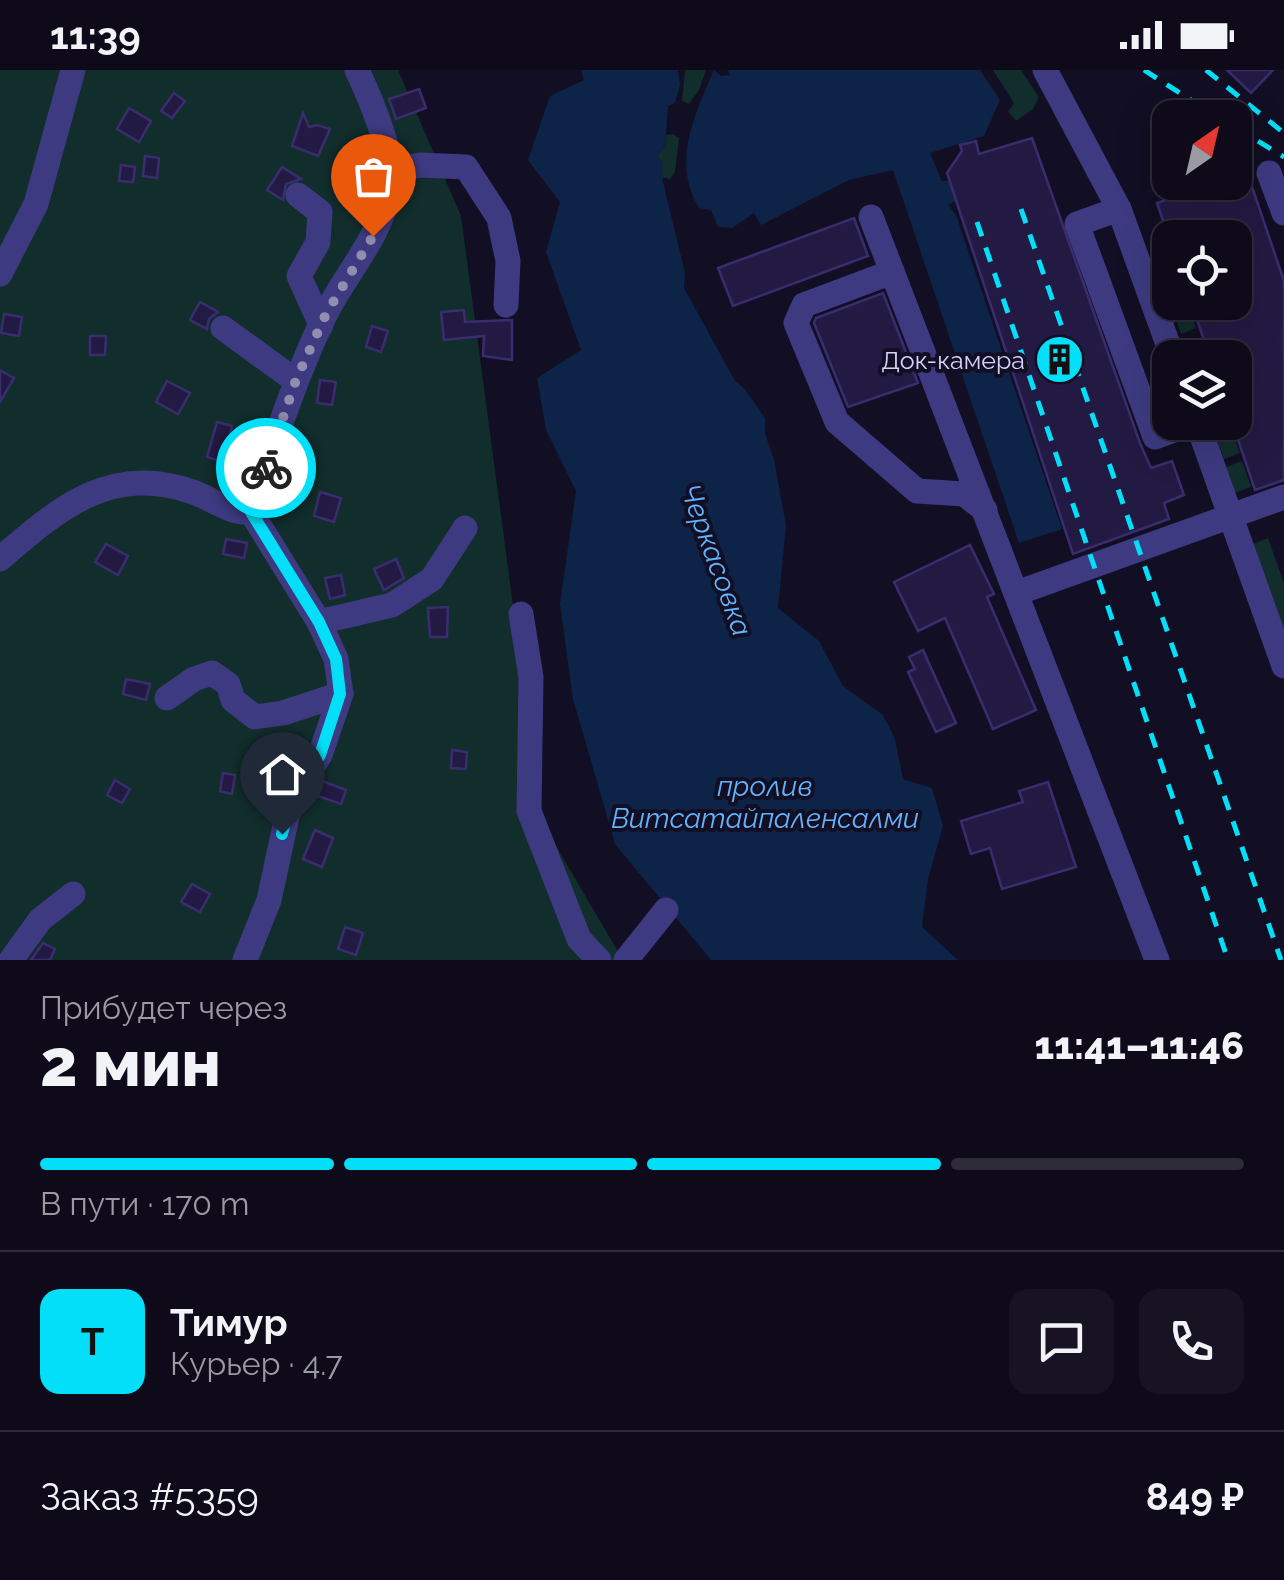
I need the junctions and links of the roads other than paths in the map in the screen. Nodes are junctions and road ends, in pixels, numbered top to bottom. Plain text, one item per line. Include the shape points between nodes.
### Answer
1 (73, 70) edge
2 (357, 70) edge
3 (1045, 70) edge
4 (388, 170) junction
5 (1269, 173) dead end
6 (298, 195) dead end
7 (1119, 208) junction
8 (1284, 213) edge
9 (871, 218) dead end
10 (892, 272) junction
11 (0, 274) edge
12 (506, 305) dead end
13 (321, 324) junction
14 (224, 328) dead end
15 (1167, 340) edge
16 (296, 380) junction
17 (1152, 429) edge
18 (1203, 440) edge
19 (1284, 497) edge
20 (985, 510) junction
21 (251, 512) junction
22 (1231, 516) junction
23 (465, 528) dead end
24 (0, 559) edge
25 (1017, 594) junction
26 (521, 614) dead end
27 (319, 622) junction
28 (1284, 666) edge
29 (340, 694) junction
30 (167, 698) dead end
31 (73, 894) dead end
32 (666, 910) dead end
33 (11, 960) edge
34 (245, 960) edge
35 (599, 960) edge
36 (626, 960) edge
37 (1157, 960) edge

1 - 11 street via 36,204
2 - 4 street via 381,122
3 - 7 street
4 - 12 street via 466,167 499,218 508,261
4 - 13 street via 391,185 373,236
5 - 8 street
6 - 13 street via 320,212 318,242 299,276
7 - 15 street
7 - 17 street via 1077,224
9 - 10 street
10 - 20 street
10 - 20 street via 804,305 796,324 837,422 917,491 964,494
13 - 16 street
14 - 16 street
16 - 21 street
18 - 22 street
19 - 22 street
20 - 25 street
21 - 24 street via 136,480 99,488 45,520
21 - 27 street
22 - 25 street
22 - 28 street
23 - 27 street via 432,579 392,605
25 - 37 street
26 - 35 street via 531,676 529,811 578,939
27 - 29 street via 336,659
29 - 30 street via 254,717 212,673
29 - 34 street via 320,755 291,798 269,900
31 - 33 street via 40,920
32 - 36 street

